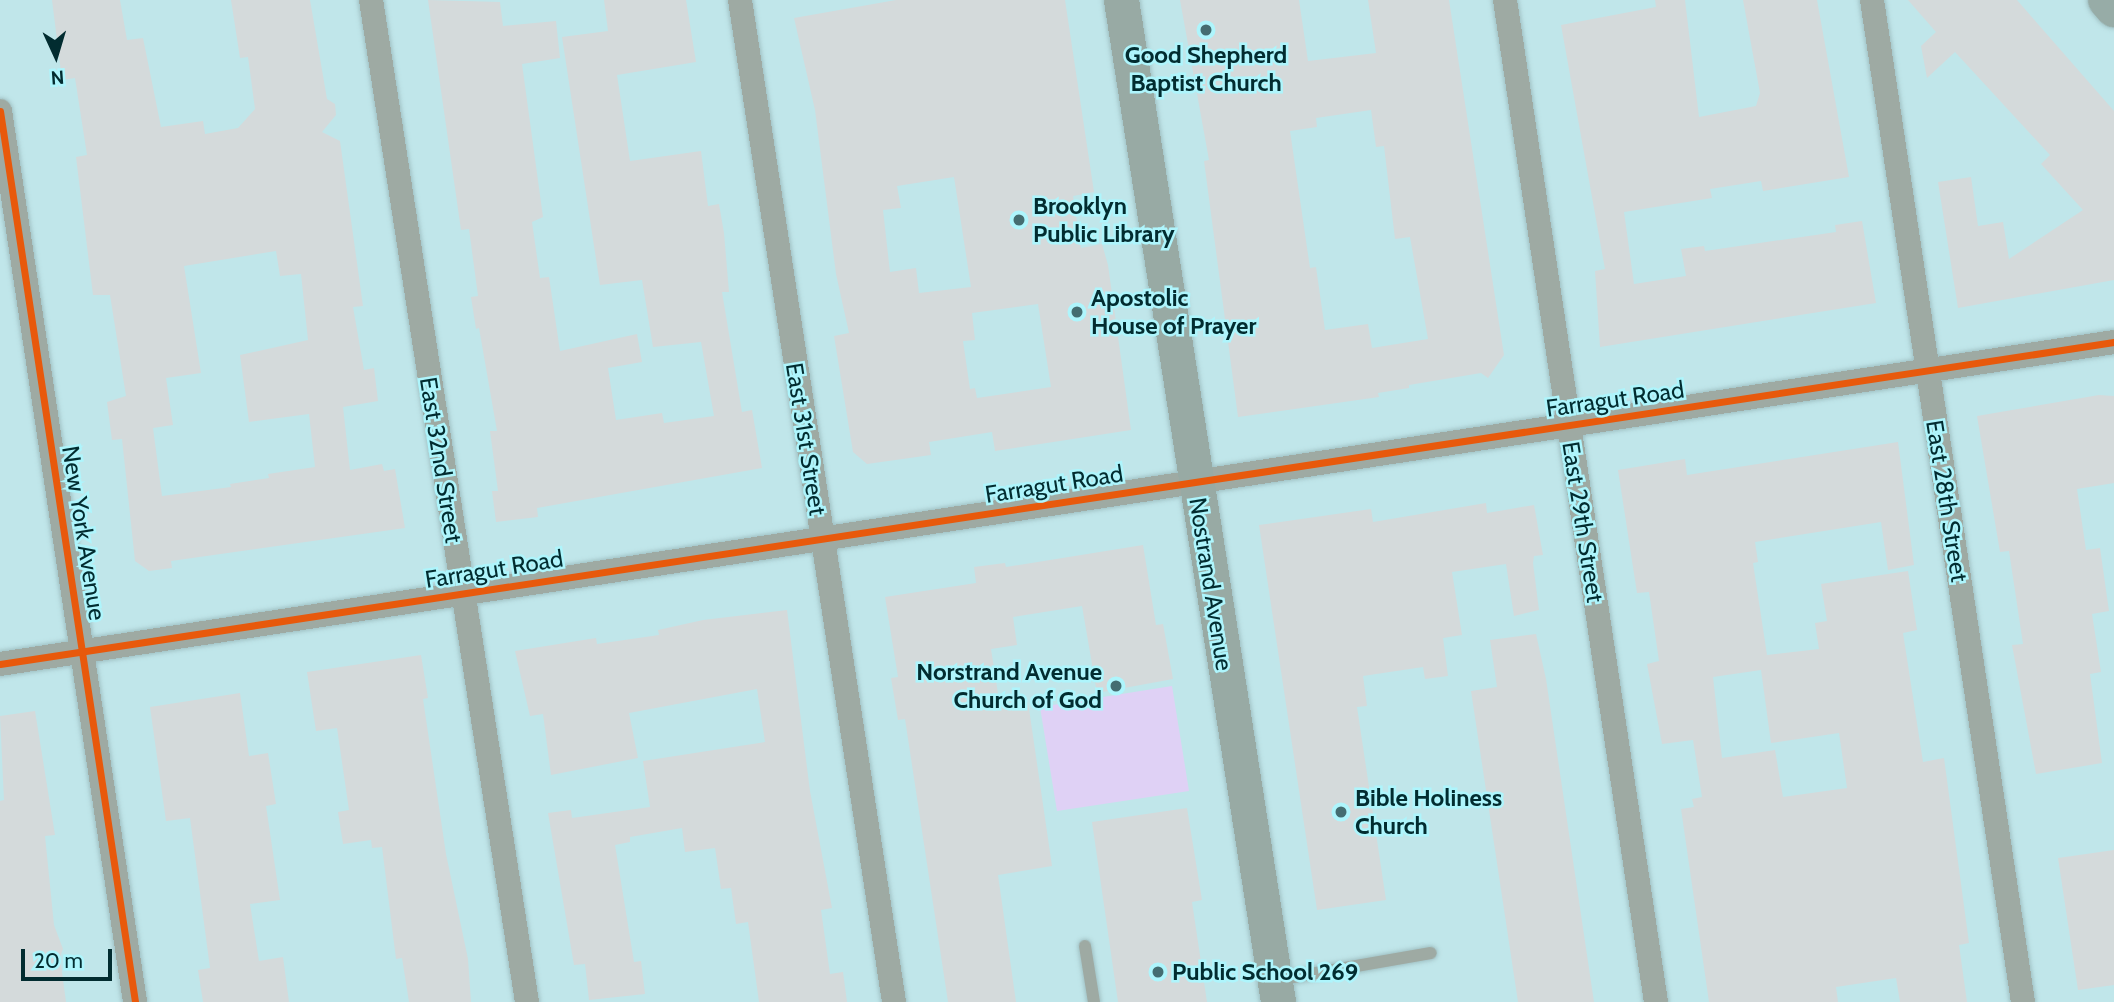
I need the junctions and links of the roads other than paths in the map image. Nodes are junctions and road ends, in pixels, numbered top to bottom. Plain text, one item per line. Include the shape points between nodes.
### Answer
1 (371, 0) edge
2 (740, 0) edge
3 (1121, 0) edge
4 (1504, 0) edge
5 (1872, 0) edge
6 (2107, 0) edge
7 (2114, 8) edge
8 (0, 111) edge
9 (2114, 342) edge
10 (1927, 372) junction
11 (1569, 425) junction
12 (1195, 481) junction
13 (821, 539) junction
14 (461, 594) junction
15 (82, 652) junction
16 (0, 664) edge
17 (1086, 946) dead end
18 (1431, 953) dead end
19 (1277, 991) edge
20 (135, 1002) edge
21 (527, 1002) edge
22 (894, 1002) edge
23 (1094, 1002) edge
24 (1656, 1002) edge
25 (2023, 1002) edge

1 - 14 street, East 32nd Street
2 - 13 street, East 31st Street
3 - 12 main road, Nostrand Avenue
4 - 11 street, East 29th Street
5 - 10 street, East 28th Street
6 - 7 main road
8 - 15 street, New York Avenue
9 - 10 street, Farragut Road
10 - 11 street, Farragut Road
10 - 25 street, East 28th Street
11 - 12 street, Farragut Road
11 - 24 street, East 29th Street
12 - 13 street, Farragut Road
12 - 19 main road, Nostrand Avenue
13 - 14 street, Farragut Road
13 - 22 street, East 31st Street
14 - 15 street, Farragut Road
14 - 21 street, East 32nd Street
15 - 16 street, Farragut Road
15 - 20 street, New York Avenue
17 - 23 lane
18 - 19 lane

